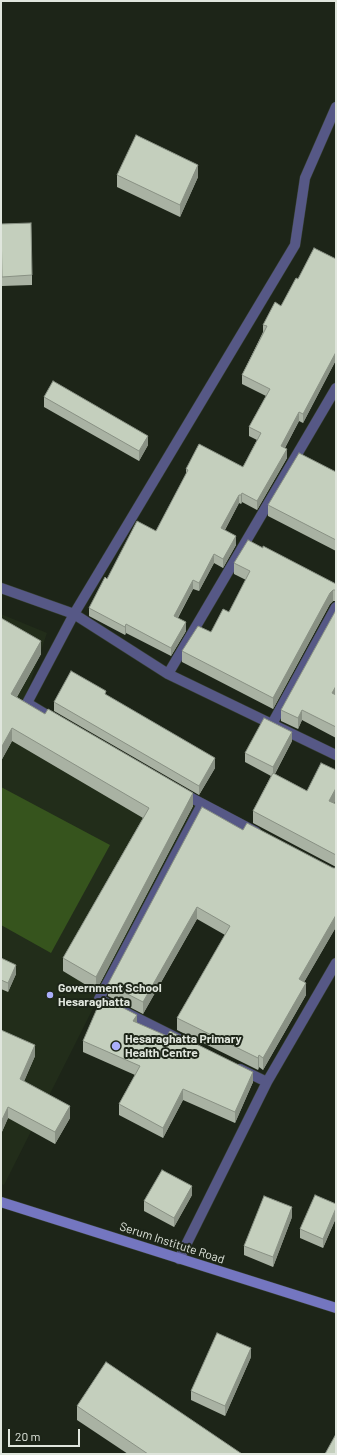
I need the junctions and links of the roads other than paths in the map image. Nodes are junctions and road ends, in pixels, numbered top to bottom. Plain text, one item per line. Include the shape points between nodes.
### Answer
1 (336, 107) edge
2 (336, 388) edge
3 (1, 588) edge
4 (336, 607) edge
5 (74, 614) junction
6 (168, 674) junction
7 (61, 723) edge
8 (272, 724) junction
9 (336, 755) edge
10 (175, 789) edge
11 (202, 804) junction
12 (265, 837) edge
13 (336, 963) edge
14 (190, 1044) edge
15 (232, 1065) edge
16 (267, 1082) junction
17 (1, 1202) edge
18 (179, 1259) junction
19 (336, 1308) edge

1 - 5 street via 305,178 295,245
2 - 6 street
3 - 5 street
4 - 8 street
5 - 6 street
5 - 7 street via 27,703
6 - 8 street
8 - 9 street
10 - 11 street
11 - 12 street
11 - 14 street via 99,999
13 - 16 street
15 - 16 street
16 - 18 street
17 - 18 main road, Serum Institute Road
18 - 19 main road, Serum Institute Road

